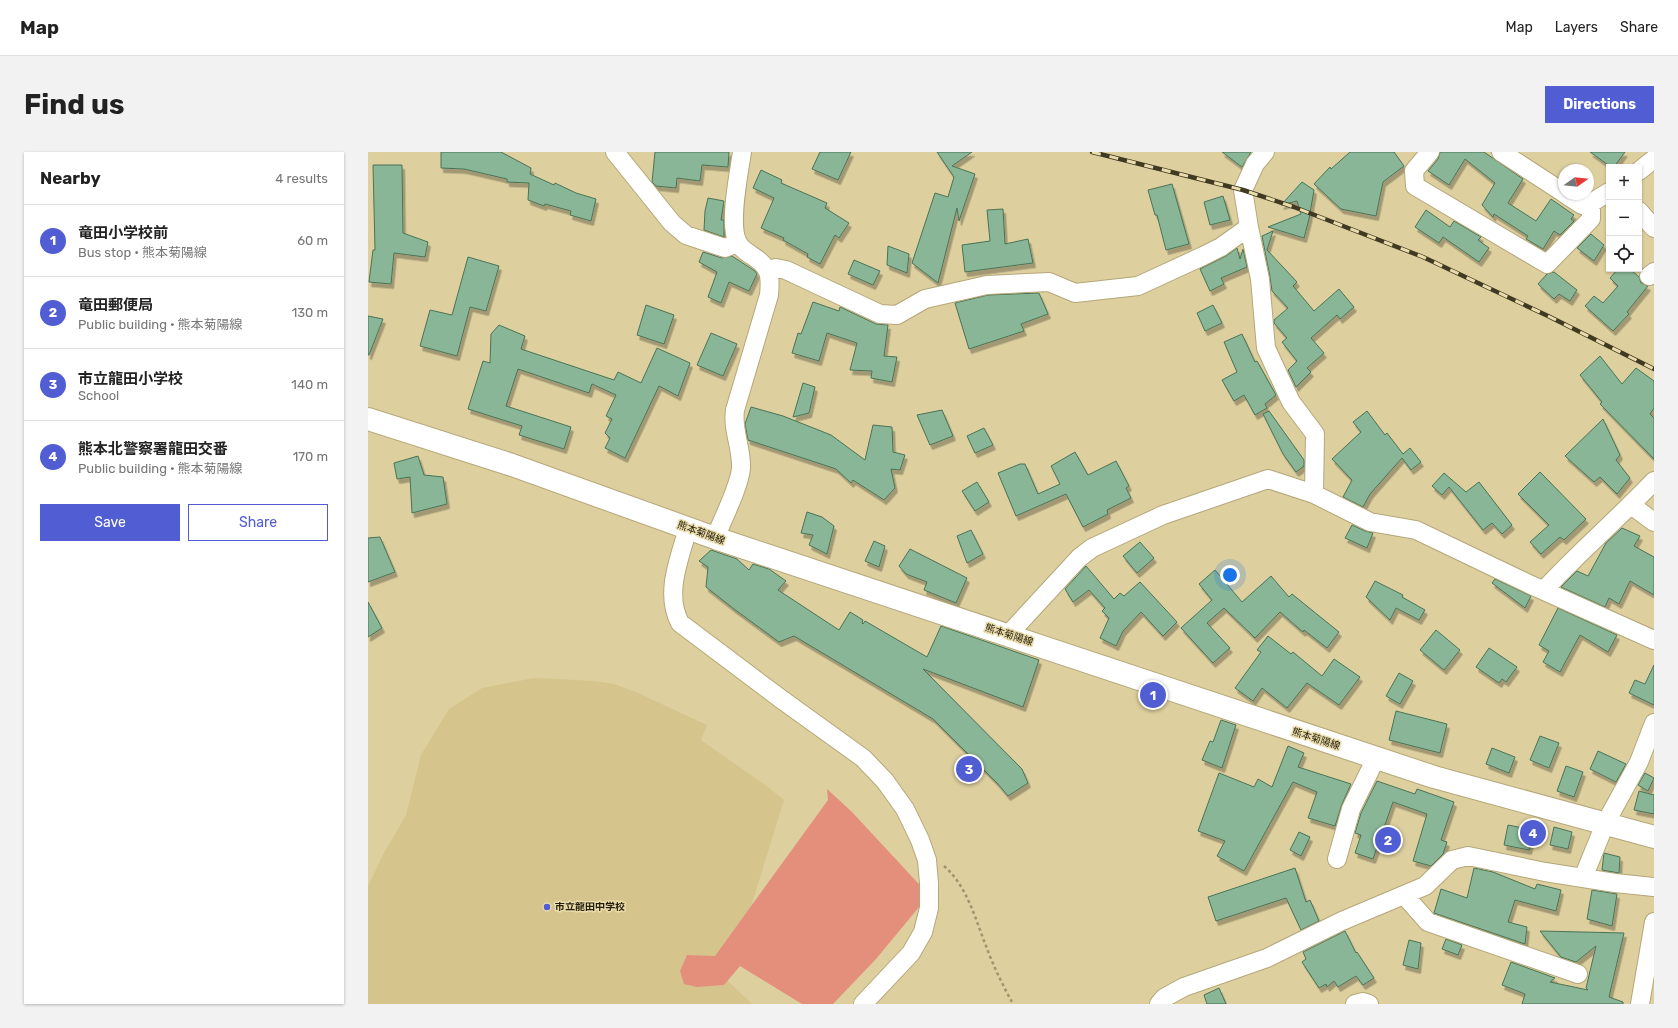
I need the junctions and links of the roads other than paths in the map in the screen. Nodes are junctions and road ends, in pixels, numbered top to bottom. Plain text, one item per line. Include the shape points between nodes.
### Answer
1 (615, 152) edge
2 (742, 152) edge
3 (1265, 152) edge
4 (1430, 152) edge
5 (1500, 152) edge
6 (1654, 159) edge
7 (1642, 169) edge
8 (1558, 189) edge
9 (1606, 194) edge
10 (1574, 200) edge
11 (1591, 203) junction
12 (1642, 214) edge
13 (1249, 227) junction
14 (1654, 228) edge
15 (737, 243) junction
16 (768, 270) junction
17 (368, 419) edge
18 (1654, 481) edge
19 (1314, 494) junction
20 (1631, 505) junction
21 (1654, 522) edge
22 (688, 528) junction
23 (715, 538) junction
24 (1544, 590) junction
25 (1008, 635) junction
26 (1654, 640) edge
27 (1654, 723) edge
28 (1376, 758) junction
29 (1605, 824) junction
30 (1654, 837) edge
31 (1337, 860) dead end
32 (1583, 878) junction
33 (1654, 887) edge
34 (1404, 895) junction
35 (1654, 922) edge
36 (1578, 974) dead end
37 (864, 1004) edge
38 (1159, 1004) edge
39 (1355, 1004) edge
40 (1369, 1004) edge
41 (1640, 1004) edge

1 - 15 street via 672,223 686,235 725,248
2 - 15 street via 734,213
3 - 13 street via 1255,164 1243,190
4 - 11 street via 1414,171 1415,186 1547,264 1591,219
5 - 8 street
6 - 7 street
9 - 11 street
10 - 11 street via 1582,205
12 - 14 street
13 - 16 street via 1222,247 1138,286 1075,294 1049,282 987,285 925,299 897,315 880,314 786,270
13 - 19 street via 1260,279 1266,348 1291,402 1315,434
15 - 16 street via 744,251 762,262
16 - 23 street via 771,279 769,296 735,410 735,431 740,455 739,478
17 - 22 main road, 熊本菊陽線 via 512,465
18 - 20 street
19 - 24 street via 1370,522 1416,530
19 - 25 street via 1268,479 1163,515 1092,548 1079,558
20 - 21 street
20 - 24 street
22 - 23 main road, 熊本菊陽線
22 - 37 street via 673,589 675,614 680,623 864,758 905,809 920,840 927,860 929,908 923,932 912,953
23 - 25 main road, 熊本菊陽線
24 - 26 street
25 - 28 main road, 熊本菊陽線
27 - 29 street via 1639,762
28 - 29 main road, 熊本菊陽線 via 1434,777
28 - 31 street via 1351,809
29 - 30 main road, 熊本菊陽線
29 - 32 street
32 - 33 street
32 - 34 street via 1468,856 1452,860 1425,886
34 - 36 street via 1428,922
34 - 38 street via 1342,921 1267,958 1184,987 1164,998
35 - 41 street
39 - 40 street

